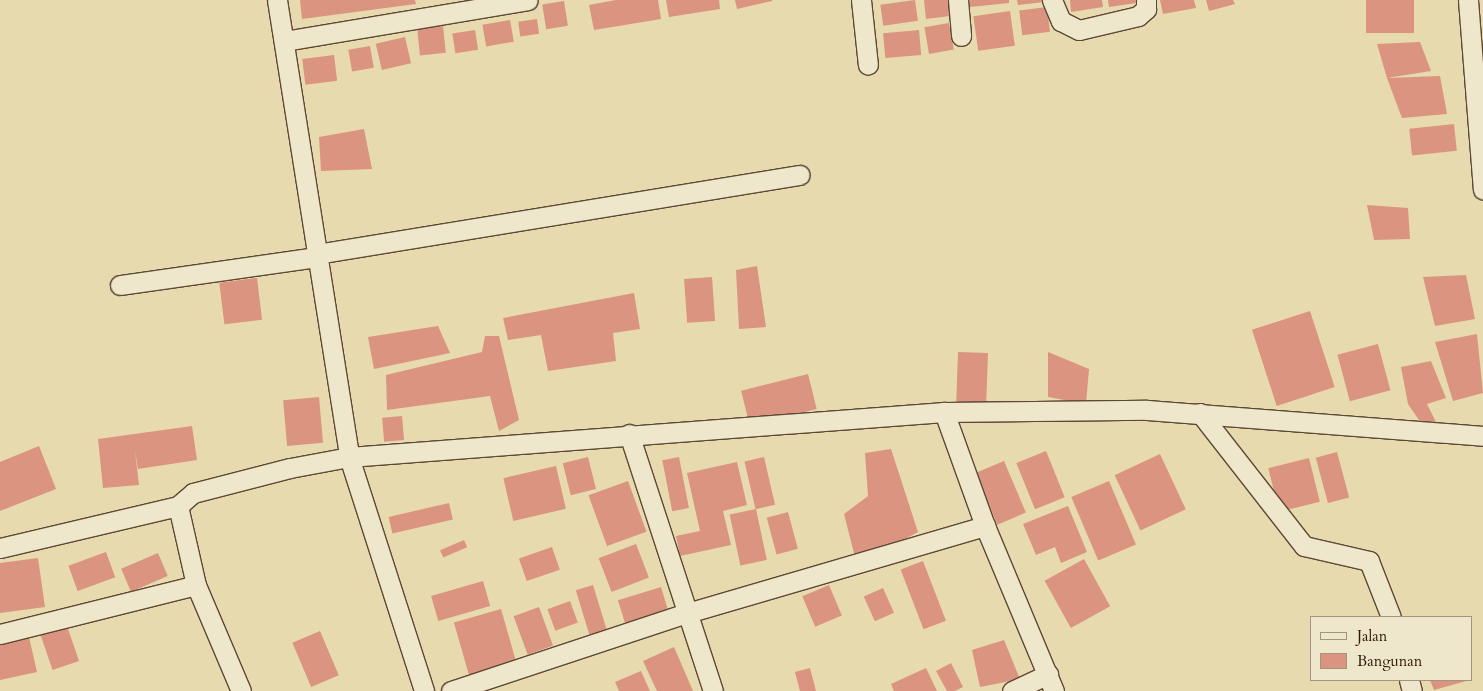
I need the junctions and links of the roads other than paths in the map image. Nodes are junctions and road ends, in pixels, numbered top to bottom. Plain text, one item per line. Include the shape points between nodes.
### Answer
1 (277, 0) edge
2 (528, 0) edge
3 (861, 0) edge
4 (958, 0) edge
5 (1052, 0) edge
6 (1146, 0) edge
7 (1468, 0) edge
8 (961, 36) dead end
9 (284, 41) junction
10 (868, 65) dead end
11 (800, 175) dead end
12 (1483, 189) edge
13 (316, 255) junction
14 (120, 285) dead end
15 (944, 412) junction
16 (1200, 413) junction
17 (628, 434) junction
18 (1483, 436) edge
19 (349, 457) junction
20 (178, 506) junction
21 (985, 526) junction
22 (0, 548) edge
23 (196, 586) junction
24 (684, 614) junction
25 (1391, 616) edge
26 (0, 634) edge
27 (1051, 683) edge
28 (241, 691) edge
29 (424, 691) edge
30 (451, 691) edge
31 (713, 691) edge
32 (1012, 691) edge

1 - 9 street
2 - 9 street
3 - 10 street
4 - 8 street
5 - 6 street via 1060,21 1079,30 1138,16 1146,9
7 - 12 street
9 - 13 street
11 - 13 street
13 - 14 street
13 - 19 street
15 - 16 street
15 - 17 street
15 - 21 street
16 - 18 street
16 - 25 street via 1304,546 1369,561
17 - 19 street
17 - 24 street
19 - 20 street via 192,493
19 - 29 street
20 - 22 street
20 - 23 street
21 - 24 street
21 - 27 street
23 - 26 street
23 - 28 street
24 - 30 street
24 - 31 street
27 - 32 street

